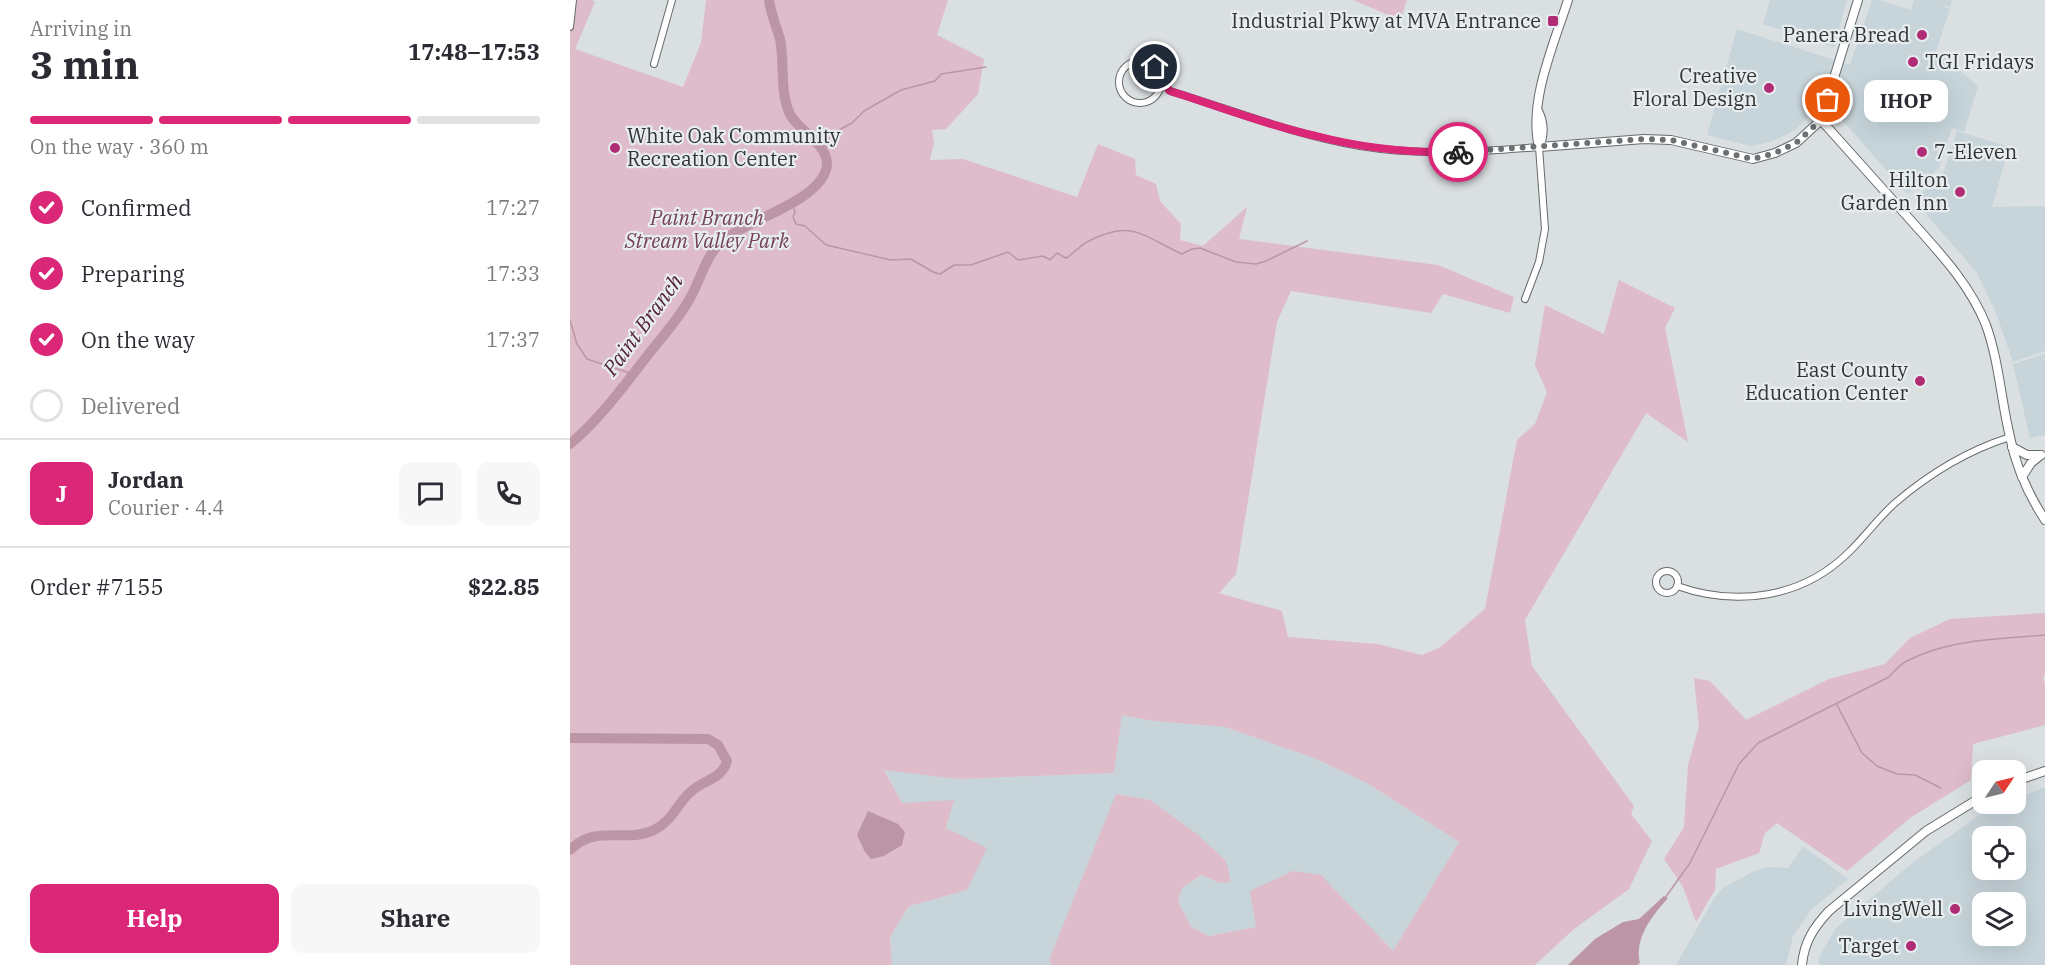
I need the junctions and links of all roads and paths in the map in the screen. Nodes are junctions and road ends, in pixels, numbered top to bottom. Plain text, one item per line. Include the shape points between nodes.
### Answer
1 (573, 0) edge
2 (672, 0) edge
3 (1568, 0) edge
4 (1858, 0) edge
5 (570, 27) edge
6 (654, 64) dead end
7 (1161, 80) junction
8 (1170, 91) junction
9 (1156, 96) junction
10 (1821, 120) junction
11 (1539, 147) junction
12 (1526, 299) dead end
13 (2010, 437) junction
14 (2012, 447) junction
15 (2022, 477) junction
16 (2045, 520) edge
17 (1677, 586) dead end
18 (2045, 771) edge
19 (2026, 778) edge
20 (1972, 803) edge
21 (1802, 965) edge

1 - 5 street
2 - 6 street
3 - 11 street via 1540,93 1538,110 1543,137
4 - 10 street
7 - 8 street
7 - 9 street
7 - 9 street via 1155,67 1140,61 1126,65 1120,75 1121,92 1132,102 1146,102
8 - 9 street
8 - 11 street via 1314,136 1361,146 1446,152
10 - 11 street via 1796,143 1753,159 1671,140
10 - 13 street via 1971,294 1993,348
11 - 12 street via 1545,229
13 - 14 street
13 - 17 street via 1967,453 1925,479 1893,505 1847,554 1821,574 1791,589 1743,598 1697,593
14 - 15 street
14 - 15 street via 2027,455 2041,455
15 - 16 street
18 - 19 street
20 - 21 street via 1926,831 1829,911 1807,940

